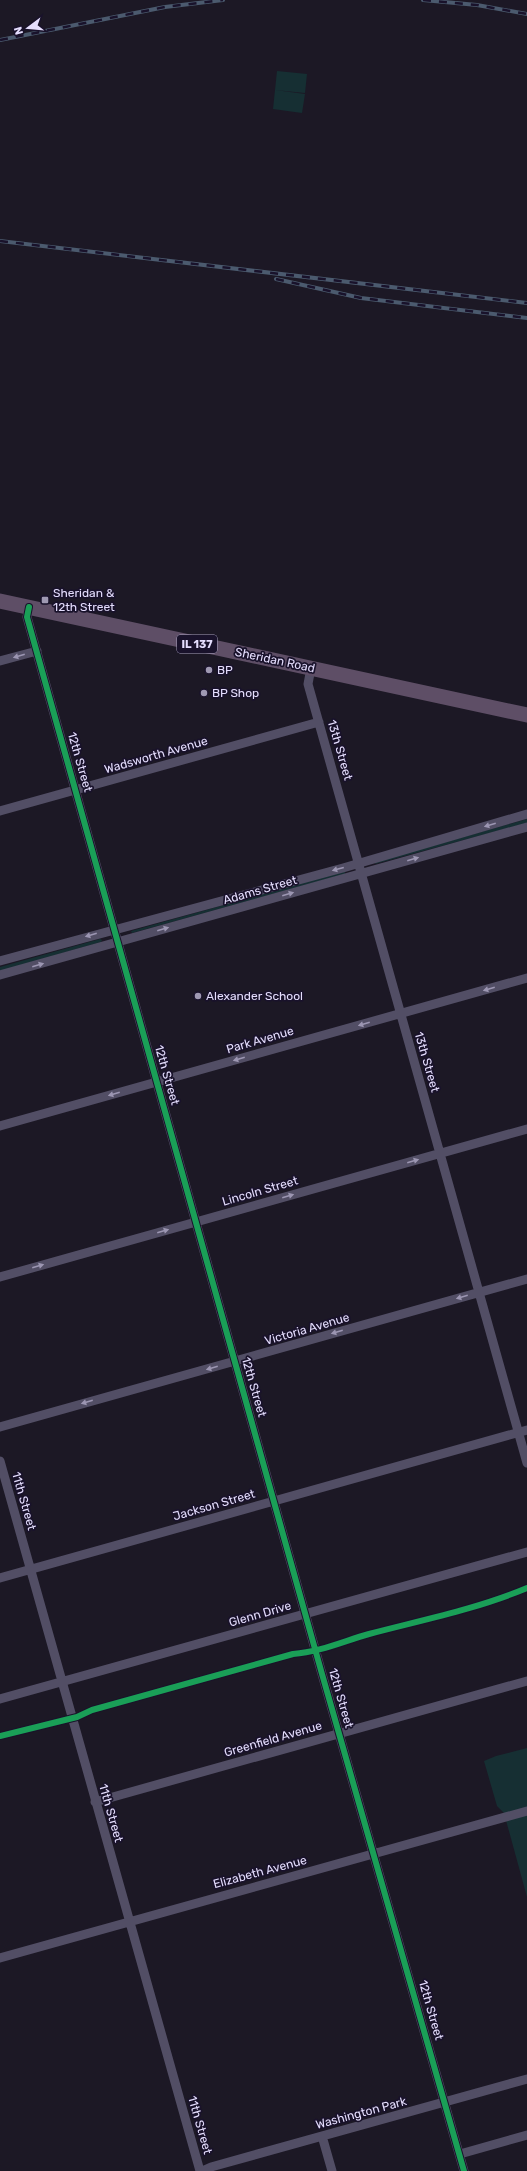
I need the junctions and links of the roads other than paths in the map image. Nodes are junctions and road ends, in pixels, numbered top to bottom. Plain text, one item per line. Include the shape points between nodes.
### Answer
1 (0, 601) edge
2 (28, 607) junction
3 (37, 651) junction
4 (0, 661) edge
5 (311, 668) junction
6 (527, 715) edge
7 (319, 722) junction
8 (76, 790) junction
9 (0, 811) edge
10 (527, 814) edge
11 (527, 827) edge
12 (359, 863) junction
13 (362, 874) junction
14 (114, 929) junction
15 (118, 942) junction
16 (0, 961) edge
17 (0, 975) edge
18 (527, 978) edge
19 (401, 1014) junction
20 (157, 1082) junction
21 (0, 1126) edge
22 (527, 1129) edge
23 (440, 1153) junction
24 (196, 1222) junction
25 (0, 1277) edge
26 (527, 1279) edge
27 (479, 1293) junction
28 (235, 1361) junction
29 (0, 1427) edge
30 (523, 1431) edge
31 (0, 1461) edge
32 (527, 1463) edge
33 (274, 1501) junction
34 (527, 1552) edge
35 (30, 1569) junction
36 (0, 1578) edge
37 (306, 1613) junction
38 (527, 1681) edge
39 (62, 1682) junction
40 (0, 1699) edge
41 (340, 1733) junction
42 (96, 1802) junction
43 (527, 1811) edge
44 (375, 1853) junction
45 (130, 1920) junction
46 (0, 1958) edge
47 (527, 2079) edge
48 (445, 2102) junction
49 (527, 2135) edge
50 (322, 2136) junction
51 (460, 2154) junction
52 (201, 2171) edge
53 (332, 2171) edge
54 (464, 2171) edge

1 - 2 highway, Sheridan Road / IL 137
2 - 3 street, 12th Street via 28,617
2 - 5 highway, Sheridan Road / IL 137
3 -> 4 street
3 - 8 street, 12th Street
5 - 6 highway, Sheridan Road / IL 137
5 - 7 street, 13th Street via 308,684
7 - 8 street, Wadsworth Avenue
7 - 12 street, 13th Street
8 - 9 street, Wadsworth Avenue
8 - 14 street, 12th Street
10 -> 12 street, Adams Street
13 -> 11 street, Adams Street
12 - 13 street, 13th Street
12 -> 14 street, Adams Street
15 -> 13 street, Adams Street
13 - 19 street, 13th Street
14 - 15 street, 12th Street
14 -> 16 street, Adams Street
17 -> 15 street, Adams Street
15 - 20 street, 12th Street
18 -> 19 street, Park Avenue
19 -> 20 street, Park Avenue
19 - 23 street, 13th Street
20 -> 21 street, Park Avenue
20 - 24 street, 12th Street
22 - 23 street, Lincoln Street
24 -> 23 street, Lincoln Street
23 - 27 street, 13th Street
25 -> 24 street, Lincoln Street
24 - 28 street, 12th Street
26 - 27 street, Victoria Avenue
27 -> 28 street, Victoria Avenue
27 - 30 street, 13th Street
28 -> 29 street, Victoria Avenue
28 - 33 street, 12th Street
30 - 32 street, 13th Street
30 - 33 street, Jackson Street
31 - 35 street, 11th Street
33 - 35 street, Jackson Street
33 - 37 street, 12th Street
34 - 37 street, Glenn Drive
35 - 36 street, Jackson Street
35 - 39 street, 11th Street
37 - 39 street, Glenn Drive
37 - 41 street, 12th Street
38 - 41 street, Greenfield Avenue
39 - 40 street, Glenn Drive
39 - 42 street, 11th Street
41 - 42 street, Greenfield Avenue
41 - 44 street, 12th Street
42 - 45 street, 11th Street
43 - 44 street, Elizabeth Avenue
44 - 45 street, Elizabeth Avenue
44 - 48 street, 12th Street
45 - 46 street, Elizabeth Avenue
45 - 52 street, 11th Street
47 - 48 street, Washington Park
48 - 50 street, Washington Park
48 - 51 street, 12th Street
49 - 51 street
50 - 52 street, Washington Park
50 - 53 street
51 - 54 street, 12th Street

